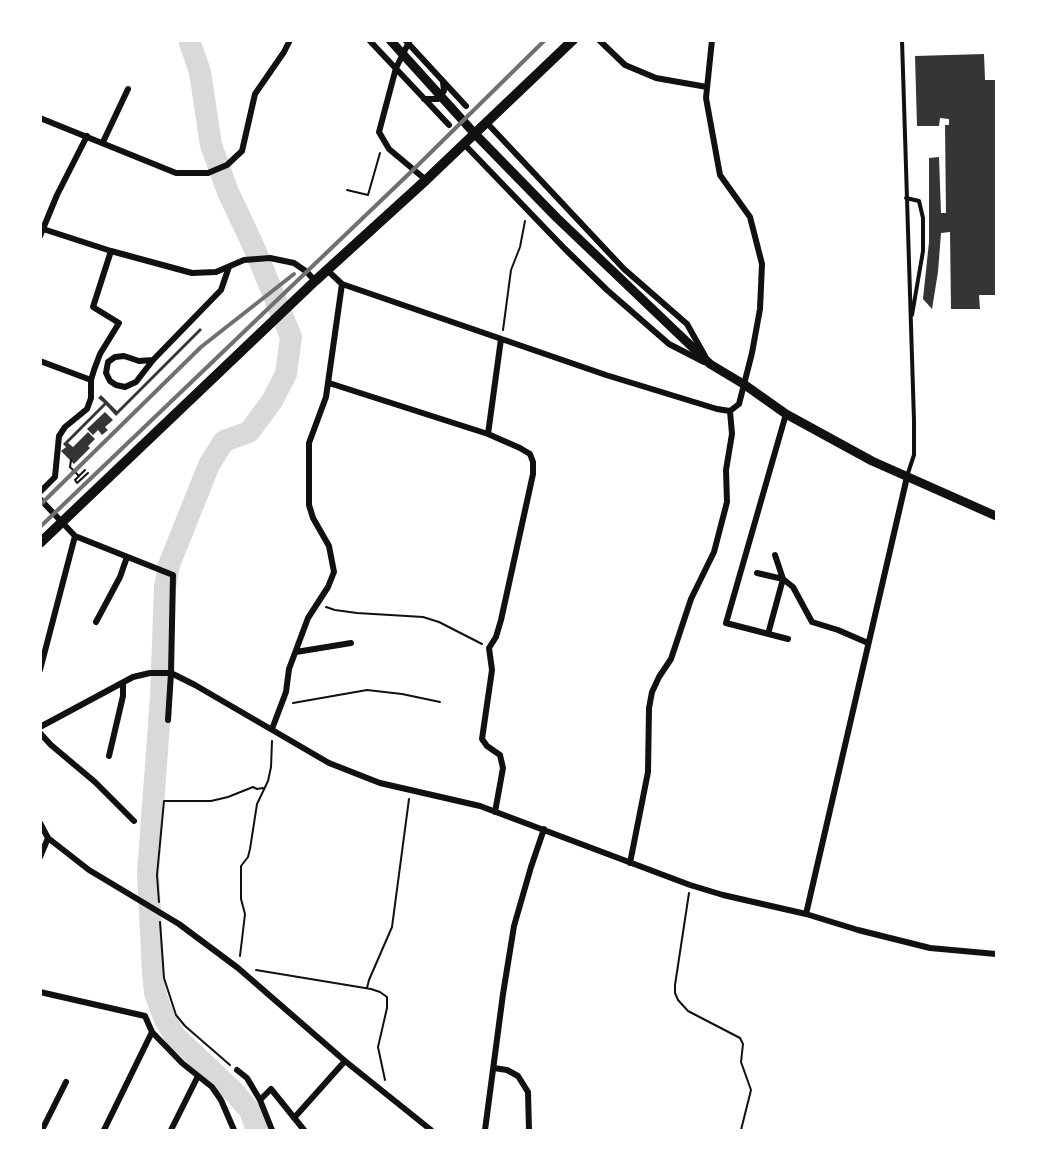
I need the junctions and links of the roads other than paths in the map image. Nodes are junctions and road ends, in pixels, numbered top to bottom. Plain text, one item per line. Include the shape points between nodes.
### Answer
1 (290, 40) edge
2 (369, 40) edge
3 (599, 40) edge
4 (712, 40) edge
5 (902, 40) edge
6 (408, 41) edge
7 (392, 42) edge
8 (567, 42) edge
9 (396, 68) junction
10 (443, 81) junction
11 (707, 87) junction
12 (128, 89) dead end
13 (424, 99) junction
14 (466, 106) dead end
15 (40, 118) edge
16 (487, 123) junction
17 (449, 125) dead end
18 (87, 136) junction
19 (103, 142) junction
20 (464, 144) junction
21 (426, 180) junction
22 (906, 198) junction
23 (41, 228) edge
24 (40, 236) edge
25 (111, 251) junction
26 (229, 267) junction
27 (327, 270) junction
28 (315, 281) junction
29 (342, 284) junction
30 (910, 323) junction
31 (501, 339) junction
32 (153, 360) junction
33 (40, 361) edge
34 (710, 364) junction
35 (91, 380) junction
36 (329, 383) junction
37 (745, 384) junction
38 (730, 411) junction
39 (786, 414) junction
40 (488, 434) junction
41 (907, 477) junction
42 (41, 492) edge
43 (40, 499) edge
44 (996, 516) edge
45 (62, 522) junction
46 (75, 536) junction
47 (40, 543) edge
48 (775, 555) dead end
49 (126, 557) junction
50 (757, 573) dead end
51 (783, 579) junction
52 (96, 622) dead end
53 (768, 634) junction
54 (788, 639) dead end
55 (351, 643) dead end
56 (868, 644) junction
57 (44, 645) edge
58 (296, 652) junction
59 (40, 670) edge
60 (169, 673) junction
61 (123, 683) junction
62 (168, 720) dead end
63 (40, 727) edge
64 (272, 729) junction
65 (40, 733) edge
66 (109, 756) dead end
67 (495, 812) junction
68 (134, 821) dead end
69 (40, 824) edge
70 (544, 830) junction
71 (48, 838) junction
72 (40, 857) edge
73 (630, 862) junction
74 (806, 914) junction
75 (996, 954) edge
76 (40, 992) edge
77 (153, 1032) junction
78 (345, 1061) junction
79 (494, 1068) junction
80 (237, 1070) road end
81 (198, 1076) junction
82 (66, 1082) dead end
83 (260, 1100) junction
84 (294, 1118) junction
85 (42, 1131) edge
86 (104, 1131) edge
87 (171, 1131) edge
88 (234, 1131) edge
89 (272, 1131) edge
90 (304, 1131) edge
91 (431, 1131) edge
92 (484, 1131) edge
93 (529, 1131) edge

1 - 19 street via 255,94 242,151 227,165 208,173 176,172
2 - 9 street
3 - 11 street via 625,65 656,78
4 - 11 street
5 - 22 lane
6 - 9 street
6 - 10 street
7 - 34 street via 557,218
8 - 16 main road
9 - 13 street
9 - 21 street via 379,132 389,149
10 - 13 street via 444,91 438,99
10 - 14 street
11 - 37 street via 720,175 750,217 762,264 760,309
12 - 19 street
13 - 17 street
15 - 18 street
16 - 20 main road
16 - 34 street via 616,261 687,324
18 - 19 street
18 - 23 street
20 - 21 main road
20 - 34 street via 607,290 669,344
21 - 27 main road
22 - 30 lane
22 - 30 lane via 920,201 923,219 923,251
23 - 24 street
23 - 25 street
25 - 26 street via 192,273
25 - 35 street via 93,307 119,323 100,354
26 - 28 street via 244,260 270,258 294,263
26 - 32 street via 221,291
27 - 28 main road
27 - 29 street
28 - 45 main road
29 - 31 street
29 - 36 street
30 - 41 lane via 914,455
31 - 38 street
31 - 40 street
32 - 32 street via 136,382 125,387 110,381 106,373 108,362 115,357
33 - 35 street
34 - 37 street
35 - 42 street via 92,398 87,409 59,436 55,477
36 - 40 street
36 - 58 street via 309,443 309,505 312,518 329,546 334,572 308,618
37 - 38 street via 740,404
37 - 39 street
38 - 73 street via 727,502 714,552 691,598 671,659 652,692 648,772
39 - 41 street
39 - 53 street via 726,623
40 - 67 street via 530,454 533,462 501,620 489,648 492,670 482,740 500,755 503,768
41 - 44 street
41 - 56 street
43 - 45 street
45 - 46 street
45 - 47 main road
46 - 49 street
46 - 57 street
48 - 51 street
49 - 52 street
49 - 60 street via 173,575
50 - 51 street
51 - 53 street
51 - 56 street via 793,587 812,622
53 - 54 street
55 - 58 street
56 - 74 street
57 - 59 street
58 - 64 street
60 - 61 street via 150,673
60 - 62 street
60 - 64 street
61 - 63 street
61 - 66 street
64 - 67 street via 329,763 380,783
65 - 68 street
67 - 70 street
69 - 71 street
70 - 73 street
70 - 79 street via 514,926
71 - 72 street
71 - 78 street via 89,870 205,942
73 - 74 street via 723,895
74 - 75 street via 930,948
76 - 77 street via 145,1016
77 - 81 street
77 - 86 street
78 - 84 street
78 - 91 street
79 - 92 street
79 - 93 street via 518,1076 528,1092
80 - 83 street via 247,1078
81 - 87 street
81 - 88 street via 221,1100
82 - 85 street
83 - 84 street via 271,1089
83 - 89 street
84 - 90 street

